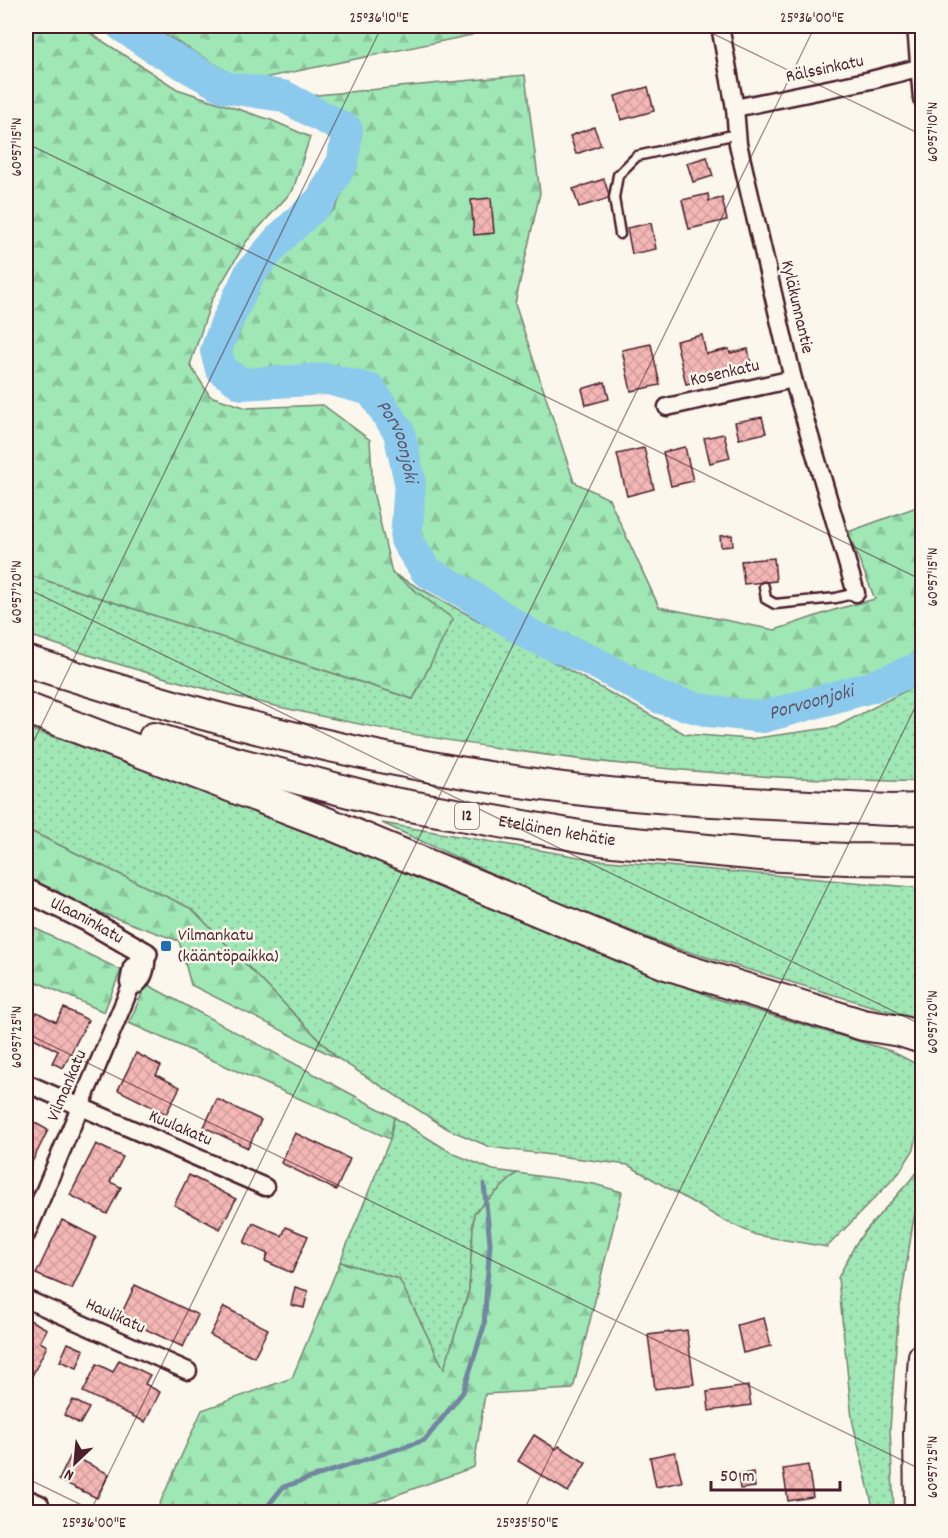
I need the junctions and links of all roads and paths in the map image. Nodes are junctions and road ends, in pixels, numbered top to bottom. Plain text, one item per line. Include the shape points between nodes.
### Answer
1 (720, 26) edge
2 (916, 26) edge
3 (921, 68) edge
4 (922, 99) edge
5 (735, 108) junction
6 (737, 134) junction
7 (620, 234) dead end
8 (793, 379) junction
9 (667, 407) dead end
10 (764, 586) dead end
11 (856, 593) joint
12 (26, 661) edge
13 (26, 698) edge
14 (26, 708) edge
15 (922, 796) edge
16 (677, 799) junction
17 (922, 809) edge
18 (922, 860) edge
19 (26, 890) edge
20 (146, 954) joint
21 (863, 1025) junction
22 (922, 1038) edge
23 (922, 1057) edge
24 (26, 1083) edge
25 (80, 1107) junction
26 (265, 1187) dead end
27 (26, 1235) edge
28 (26, 1299) edge
29 (922, 1356) edge
30 (188, 1371) dead end
31 (918, 1512) edge

1 - 5 street, Kyläkunnantie
2 - 3 street
3 - 4 street
3 - 5 street, Rälssinkatu
5 - 6 street, Kyläkunnantie
6 - 7 lane via 637,156 618,175 614,198
6 - 8 street, Kyläkunnantie
8 - 9 street, Kosenkatu
8 - 11 street, Kyläkunnantie
10 - 11 lane via 766,599 774,604
12 - 16 highway via 252,728 399,761 549,786
13 - 18 highway, Eteläinen kehätie / 12 via 237,763 388,801 516,825 602,840 761,855
14 - 21 highway via 332,825 666,964
15 - 16 highway
16 - 17 highway
19 - 20 street, Ulaaninkatu
20 - 25 street, Vilmankatu via 132,967 131,986
21 - 22 highway
21 - 23 highway
24 - 25 street, Kuulakatu
25 - 26 street, Kuulakatu
25 - 27 street, Vilmankatu
28 - 30 street, Haulikatu
29 - 31 main road via 917,1431

